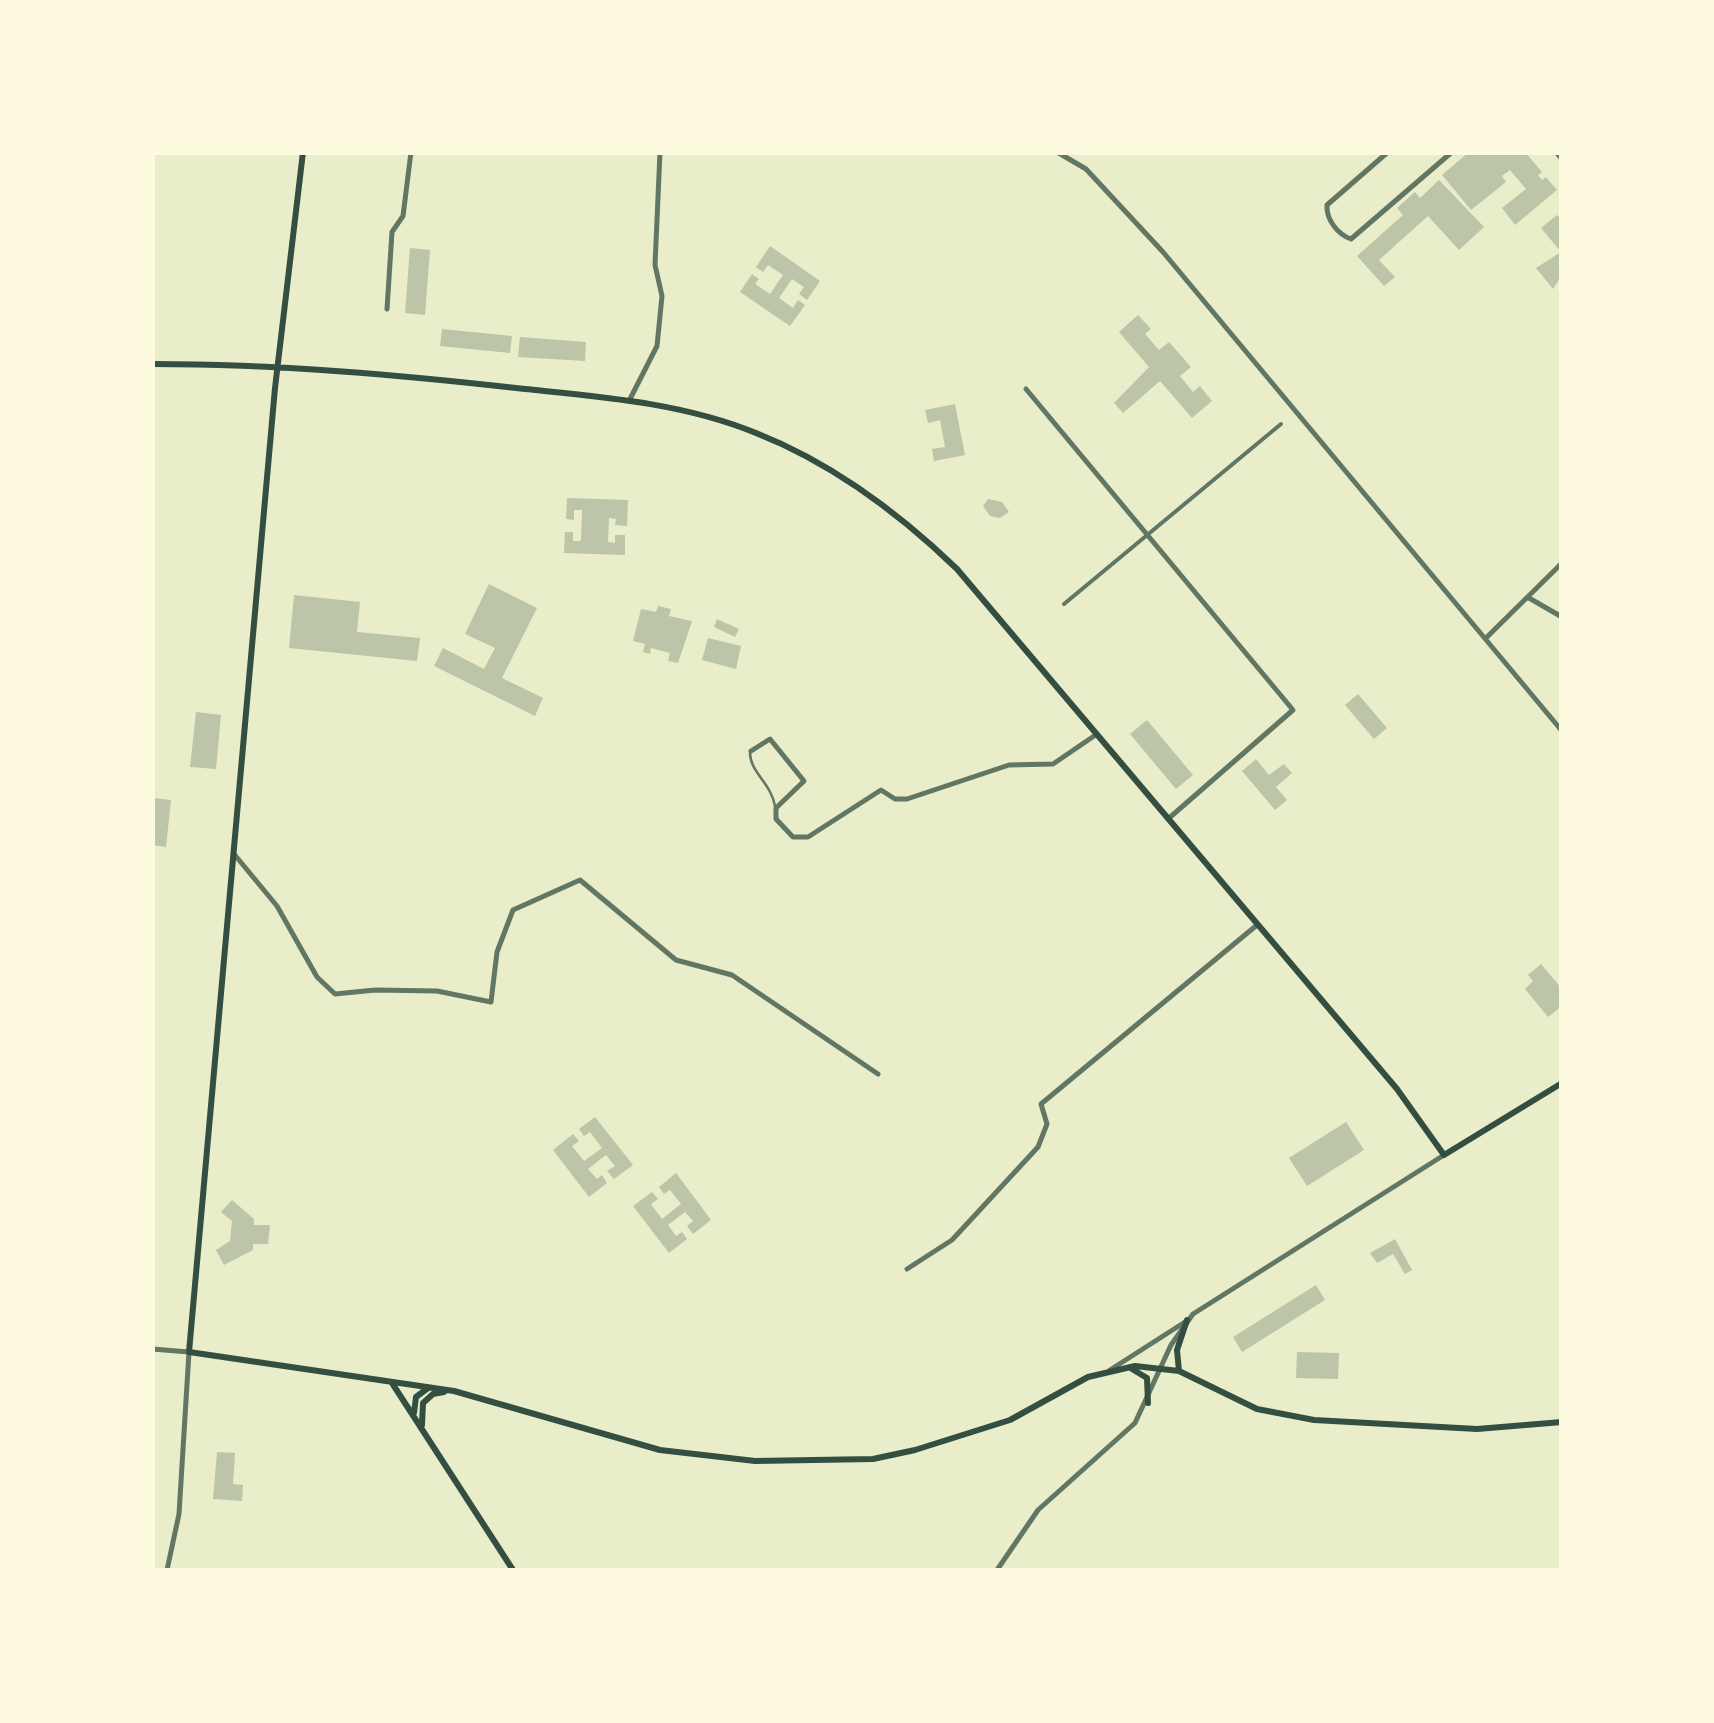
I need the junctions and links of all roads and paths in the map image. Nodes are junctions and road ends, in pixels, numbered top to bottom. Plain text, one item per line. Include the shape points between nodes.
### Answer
1 (303, 152) edge
2 (412, 152) edge
3 (660, 152) edge
4 (1057, 152) edge
5 (1388, 152) edge
6 (1452, 152) edge
7 (1556, 152) edge
8 (1562, 160) edge
9 (387, 309) dead end
10 (152, 364) edge
11 (278, 366) junction
12 (1026, 389) dead end
13 (629, 400) junction
14 (1281, 424) dead end
15 (1148, 537) junction
16 (1562, 563) edge
17 (1529, 598) junction
18 (1064, 604) dead end
19 (1562, 617) edge
20 (1486, 638) junction
21 (1562, 731) edge
22 (1096, 734) junction
23 (750, 751) joint
24 (776, 808) junction
25 (1168, 819) junction
26 (232, 852) junction
27 (1258, 925) junction
28 (878, 1074) dead end
29 (1562, 1084) edge
30 (1444, 1155) junction
31 (907, 1269) dead end
32 (1187, 1320) junction
33 (152, 1349) edge
34 (189, 1352) junction
35 (1126, 1366) junction
36 (1162, 1367) junction
37 (1110, 1370) junction
38 (1179, 1371) junction
39 (391, 1382) junction
40 (430, 1388) junction
41 (454, 1391) junction
42 (1150, 1399) junction
43 (417, 1421) junction
44 (1562, 1422) edge
45 (423, 1432) junction
46 (167, 1570) edge
47 (513, 1570) edge
48 (998, 1570) edge

1 - 11 main road
2 - 9 street via 403,216 392,232
3 - 13 street via 657,346
4 - 20 street via 1086,169 1163,252
5 - 6 street via 1327,204 1327,216 1342,236 1351,239
7 - 8 street
10 - 11 main road
11 - 13 main road
11 - 26 main road
12 - 15 street
13 - 22 main road via 760,434 874,499 957,569
14 - 15 street
15 - 18 street
15 - 25 street via 1293,710
16 - 17 street
17 - 19 street
17 - 20 street
20 - 21 street
22 - 24 street via 1053,764 1008,765 907,800 881,790 808,837 793,836 776,819
22 - 25 main road
23 - 24 lane
23 - 24 street via 770,739 804,781
25 - 27 main road
26 - 28 street via 335,994 437,991 491,1002 497,952 513,910 580,880 676,960 732,975
26 - 34 main road
27 - 30 main road via 1398,1089
27 - 31 street via 1040,1104 1047,1124 1038,1146 952,1240
29 - 30 main road
30 - 32 street
32 - 36 street
32 - 37 street
32 - 38 main road via 1177,1350
33 - 34 street
34 - 39 main road
34 - 46 street via 179,1514
35 - 36 main road
35 - 37 main road
35 - 42 main road via 1147,1378
36 - 38 main road
36 - 42 street
37 - 41 main road via 966,1436 873,1459 822,1462 682,1454
38 - 44 main road via 1257,1409 1314,1420 1477,1429
39 - 40 main road
39 - 43 main road
40 - 41 main road
40 - 43 main road via 416,1397
41 - 45 main road via 427,1398
42 - 48 street via 1121,1438 1038,1510
43 - 45 main road
45 - 47 main road

